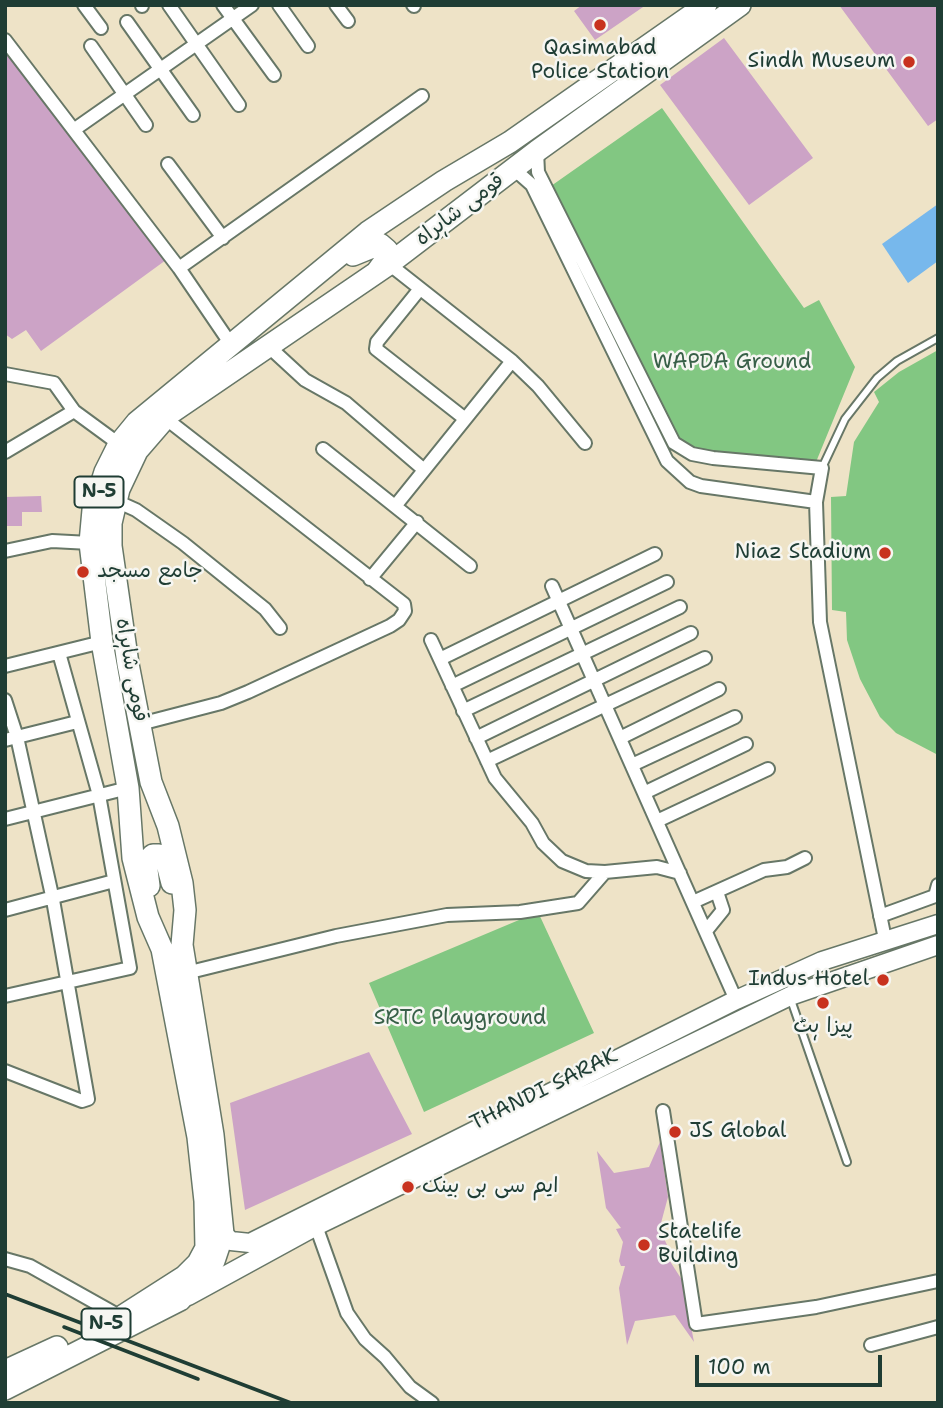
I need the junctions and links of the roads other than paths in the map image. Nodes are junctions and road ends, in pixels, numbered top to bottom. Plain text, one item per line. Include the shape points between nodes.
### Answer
1 (84, 5) edge
2 (169, 5) edge
3 (223, 5) edge
4 (252, 5) edge
5 (279, 5) edge
6 (336, 5) edge
7 (740, 5) edge
8 (704, 6) edge
9 (233, 19) junction
10 (348, 21) dead end
11 (127, 22) dead end
12 (102, 28) dead end
13 (5, 40) edge
14 (197, 44) junction
15 (91, 46) dead end
16 (308, 46) dead end
17 (160, 69) junction
18 (274, 75) dead end
19 (125, 94) junction
20 (422, 96) dead end
21 (239, 105) dead end
22 (193, 115) dead end
23 (146, 125) dead end
24 (75, 129) junction
25 (537, 151) junction
26 (168, 164) dead end
27 (515, 170) junction
28 (456, 174) junction
29 (223, 238) junction
30 (421, 240) junction
31 (179, 268) junction
32 (382, 268) junction
33 (297, 289) junction
34 (419, 290) junction
35 (938, 338) edge
36 (230, 343) junction
37 (267, 345) junction
38 (512, 361) junction
39 (5, 374) edge
40 (74, 411) junction
41 (165, 418) junction
42 (464, 418) junction
43 (585, 443) dead end
44 (119, 444) junction
45 (323, 449) dead end
46 (5, 452) edge
47 (822, 468) junction
48 (423, 469) junction
49 (816, 502) junction
50 (396, 505) junction
51 (108, 509) junction
52 (417, 522) junction
53 (90, 543) junction
54 (5, 551) edge
55 (655, 554) dead end
56 (470, 566) dead end
57 (370, 579) junction
58 (667, 582) dead end
59 (552, 586) dead end
60 (558, 600) junction
61 (680, 607) dead end
62 (570, 627) junction
63 (280, 628) dead end
64 (691, 633) dead end
65 (430, 640) dead end
66 (102, 642) junction
67 (59, 653) junction
68 (582, 653) junction
69 (705, 658) dead end
70 (440, 659) junction
71 (5, 666) edge
72 (594, 681) junction
73 (452, 686) junction
74 (719, 690) dead end
75 (5, 700) edge
76 (605, 704) junction
77 (463, 711) junction
78 (735, 717) dead end
79 (77, 722) junction
80 (140, 724) junction
81 (476, 738) junction
82 (620, 738) junction
83 (11, 739) edge
84 (746, 744) dead end
85 (487, 761) junction
86 (632, 765) junction
87 (768, 769) dead end
88 (128, 788) junction
89 (644, 793) junction
90 (99, 794) junction
91 (33, 813) junction
92 (5, 819) edge
93 (657, 821) junction
94 (804, 858) dead end
95 (605, 872) junction
96 (680, 873) junction
97 (114, 881) junction
98 (938, 885) edge
99 (717, 892) junction
100 (53, 900) junction
101 (693, 902) junction
102 (5, 910) edge
103 (880, 916) junction
104 (938, 924) edge
105 (706, 931) junction
106 (885, 939) junction
107 (938, 946) edge
108 (172, 947) junction
109 (186, 972) junction
110 (68, 980) junction
111 (5, 996) edge
112 (790, 996) junction
113 (736, 1000) junction
114 (5, 1071) edge
115 (663, 1111) dead end
116 (847, 1162) dead end
117 (316, 1226) junction
118 (223, 1234) junction
119 (5, 1259) edge
120 (938, 1281) edge
121 (180, 1300) junction
122 (121, 1317) junction
123 (938, 1327) edge
124 (871, 1345) dead end
125 (5, 1371) edge
126 (5, 1389) edge
127 (432, 1403) edge

1 - 12 street
2 - 14 street
3 - 9 street
4 - 9 street
5 - 16 street
6 - 10 street
7 - 25 highway, قومی شاہراہ / N-5
8 - 28 highway, قومی شاہراہ / N-5 via 510,142
9 - 14 street
9 - 18 street
11 - 17 street
13 - 24 street
14 - 17 street
14 - 21 street
15 - 19 street
17 - 19 street
17 - 22 street
19 - 23 street
19 - 24 street
20 - 29 street
24 - 31 street
25 - 27 highway, قومی شاہراہ / N-5
25 - 47 street via 538,172 674,443 692,454 713,458
26 - 29 street
27 - 30 highway, قومی شاہراہ / N-5
27 - 49 street via 532,185 667,461 701,486
28 - 30 highway via 406,223 408,237
28 - 33 highway, قومی شاہراہ / N-5 via 368,232
29 - 31 street
30 - 32 highway, قومی شاہراہ / N-5
31 - 36 street
32 - 33 highway via 387,250 380,244 361,249
32 - 34 street
32 - 37 highway, قومی شاہراہ / N-5
33 - 36 highway, قومی شاہراہ / N-5
34 - 38 street
34 - 42 street via 376,349
35 - 47 lane via 897,360 877,377 845,419
36 - 44 highway, قومی شاہراہ / N-5 via 137,422
37 - 41 highway, قومی شاہراہ / N-5
37 - 48 street via 305,380 346,403
38 - 42 street
38 - 43 street
39 - 40 street via 54,383
40 - 44 street
40 - 46 street
41 - 51 highway, قومی شاہراہ / N-5 via 137,451
41 - 57 street
42 - 48 street
44 - 51 highway, قومی شاہراہ / N-5 via 105,472
45 - 50 street
47 - 49 street
48 - 50 street
49 - 103 street via 820,622
50 - 52 street
51 - 53 highway, قومی شاہراہ / N-5
51 - 63 street via 136,510 265,609
51 - 80 highway, قومی شاہراہ / N-5
52 - 56 street
52 - 57 street
53 - 54 street via 52,541
53 - 66 highway, قومی شاہراہ / N-5
55 - 60 street
57 - 80 street via 404,604 400,620 230,699
58 - 62 street
59 - 60 street
60 - 62 street
60 - 70 street
61 - 68 street
62 - 68 street
62 - 73 street
64 - 72 street
65 - 70 street
66 - 67 street
66 - 88 highway, قومی شاہراہ / N-5
67 - 71 street
67 - 79 street
68 - 72 street
68 - 77 street
69 - 76 street
70 - 73 street
72 - 76 street
72 - 81 street
73 - 77 street
74 - 82 street
75 - 83 street
76 - 82 street
76 - 85 street
77 - 81 street
78 - 86 street
79 - 83 street
79 - 90 street
80 - 108 highway, قومی شاہراہ / N-5 via 151,782 177,855 185,910
81 - 85 street
82 - 86 street
83 - 91 street
84 - 89 street
85 - 95 street via 543,843 562,860 586,871
86 - 89 street
87 - 93 street
88 - 90 street
88 - 108 highway, قومی شاہراہ / N-5 via 133,858 148,917
89 - 93 street
90 - 91 street
90 - 97 street
91 - 92 street
91 - 100 street
93 - 96 street
94 - 99 street
95 - 96 street via 657,867
95 - 109 street via 578,903 520,912 447,915
96 - 101 street
97 - 100 street
97 - 110 street via 130,968
98 - 103 street via 935,896
99 - 101 street
99 - 105 street via 723,910
100 - 102 street
100 - 110 street
101 - 105 street
103 - 106 street
104 - 106 main road, THANDI SARAK
105 - 113 street
106 - 113 main road, THANDI SARAK via 822,961
107 - 112 main road, THANDI SARAK
108 - 109 highway, قومی شاہراہ / N-5
108 - 122 highway, قومی شاہراہ / N-5 via 198,1137 206,1248 185,1276
109 - 118 highway, قومی شاہراہ / N-5 via 213,1135
110 - 111 street
110 - 114 street via 88,1099 82,1101
112 - 116 lane
112 - 117 main road, THANDI SARAK
113 - 118 main road, THANDI SARAK via 250,1242 231,1241
115 - 120 street via 696,1324 816,1307
117 - 121 main road, THANDI SARAK
117 - 127 street via 347,1313 410,1387
118 - 121 highway, قومی شاہراہ / N-5 via 214,1261
119 - 122 street via 30,1266
121 - 126 highway, قومی شاہراہ / N-5
122 - 125 highway, قومی شاہراہ / N-5
123 - 124 street

